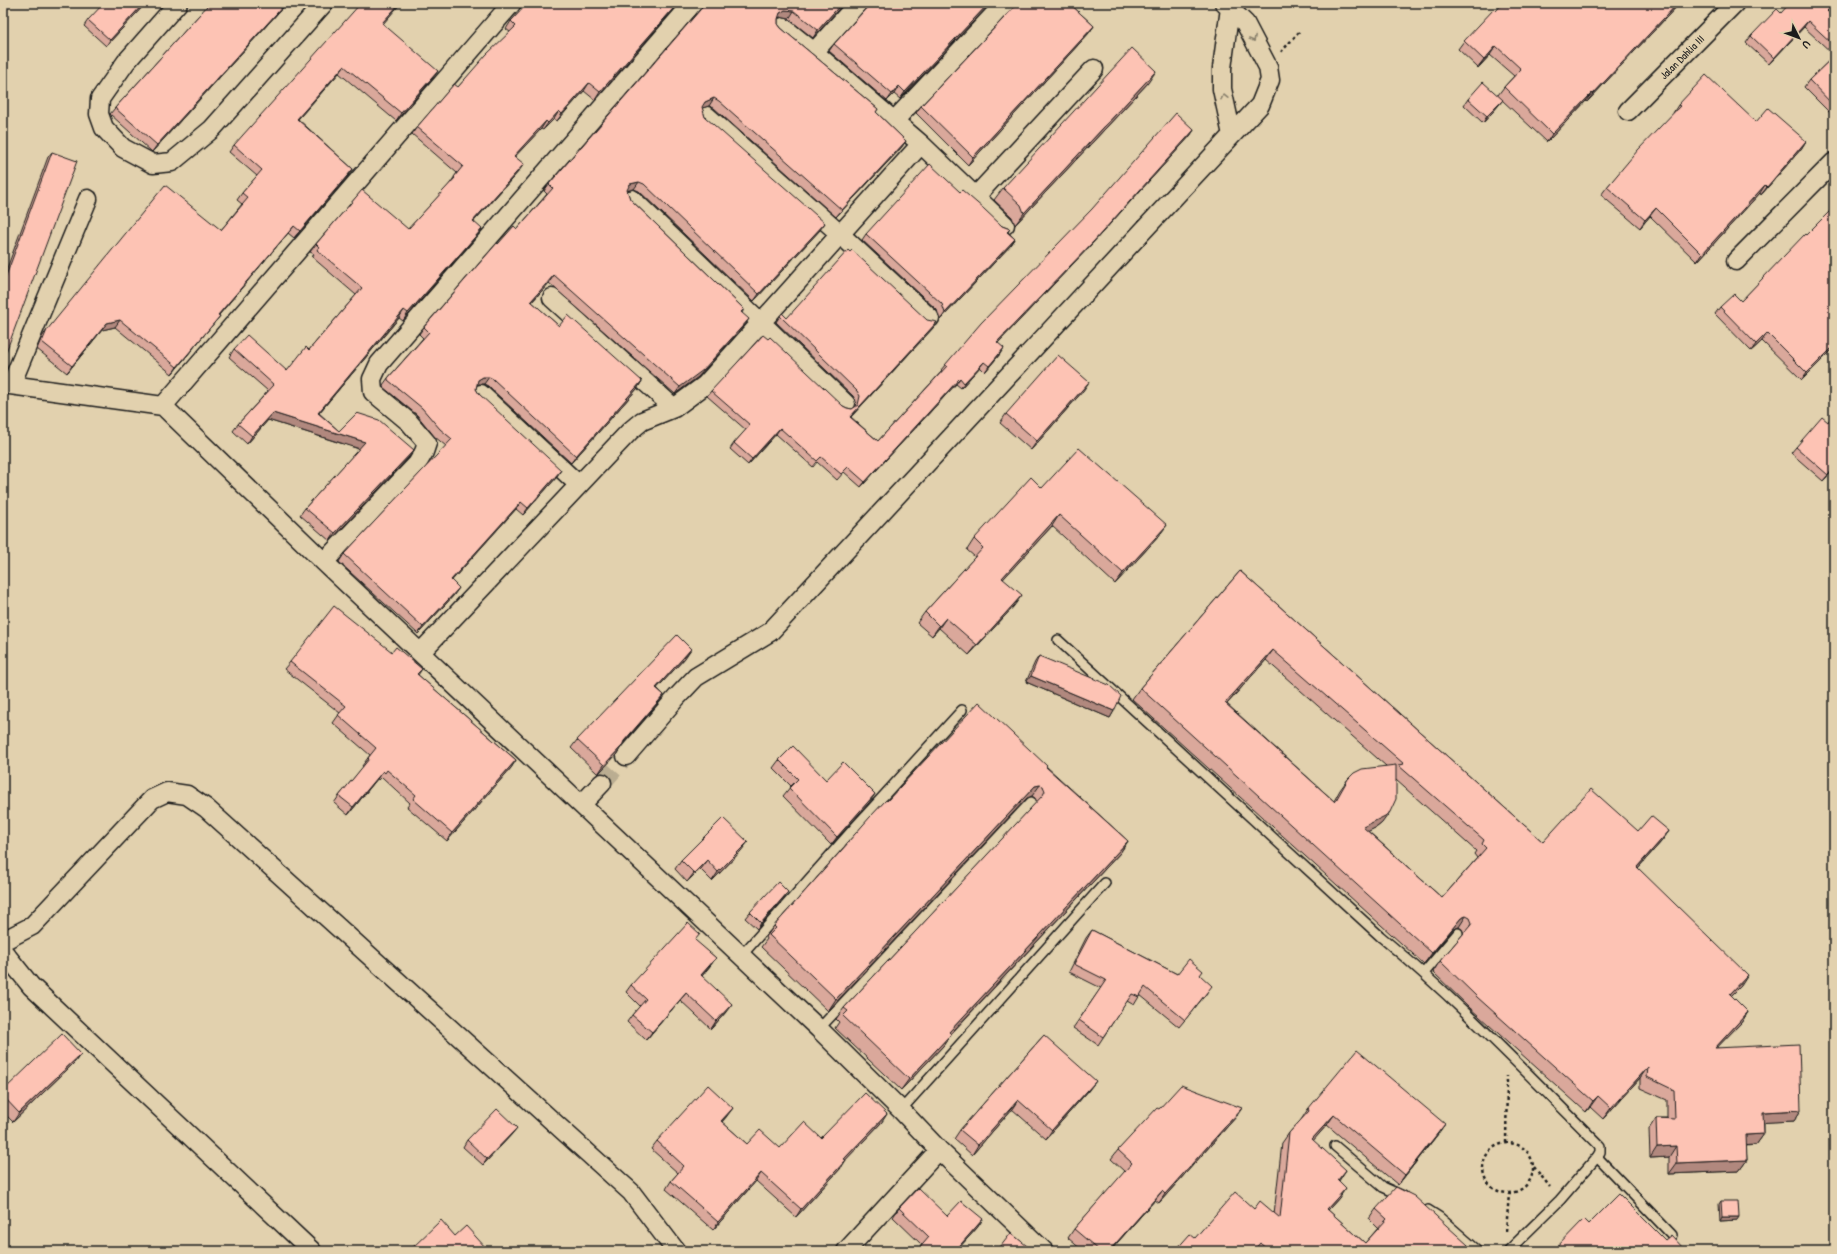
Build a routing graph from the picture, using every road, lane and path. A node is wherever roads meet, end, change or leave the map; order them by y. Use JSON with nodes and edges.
{"nodes":[{"id":1,"x":178,"y":3,"type":"edge"},
{"id":2,"x":324,"y":3,"type":"edge"},
{"id":3,"x":512,"y":3,"type":"edge"},
{"id":4,"x":693,"y":3,"type":"edge"},
{"id":5,"x":858,"y":3,"type":"edge"},
{"id":6,"x":1005,"y":3,"type":"edge"},
{"id":7,"x":1735,"y":3,"type":"edge"},
{"id":8,"x":1227,"y":6,"type":"edge"},
{"id":9,"x":782,"y":27,"type":"edge"},
{"id":10,"x":1300,"y":31,"type":"dead end"},
{"id":11,"x":814,"y":52,"type":"junction"},
{"id":12,"x":1268,"y":67,"type":"junction"},
{"id":13,"x":1094,"y":69,"type":"dead end"},
{"id":14,"x":1628,"y":111,"type":"dead end"},
{"id":15,"x":707,"y":116,"type":"dead end"},
{"id":16,"x":893,"y":122,"type":"junction"},
{"id":17,"x":1232,"y":135,"type":"junction"},
{"id":18,"x":920,"y":144,"type":"junction"},
{"id":19,"x":1834,"y":162,"type":"edge"},
{"id":20,"x":975,"y":197,"type":"junction"},
{"id":21,"x":88,"y":199,"type":"dead end"},
{"id":22,"x":632,"y":199,"type":"edge"},
{"id":23,"x":1005,"y":224,"type":"dead end"},
{"id":24,"x":840,"y":234,"type":"junction"},
{"id":25,"x":1736,"y":261,"type":"dead end"},
{"id":26,"x":552,"y":298,"type":"dead end"},
{"id":27,"x":930,"y":318,"type":"dead end"},
{"id":28,"x":761,"y":323,"type":"junction"},
{"id":29,"x":7,"y":384,"type":"edge"},
{"id":30,"x":481,"y":394,"type":"edge"},
{"id":31,"x":846,"y":404,"type":"dead end"},
{"id":32,"x":163,"y":406,"type":"junction"},
{"id":33,"x":674,"y":408,"type":"junction"},
{"id":34,"x":579,"y":485,"type":"junction"},
{"id":35,"x":324,"y":562,"type":"junction"},
{"id":36,"x":1058,"y":640,"type":"dead end"},
{"id":37,"x":421,"y":652,"type":"junction"},
{"id":38,"x":962,"y":710,"type":"dead end"},
{"id":39,"x":626,"y":756,"type":"tunnel mouth"},
{"id":40,"x":602,"y":783,"type":"tunnel mouth"},
{"id":41,"x":1031,"y":802,"type":"edge"},
{"id":42,"x":582,"y":804,"type":"junction"},
{"id":43,"x":1105,"y":883,"type":"edge"},
{"id":44,"x":1458,"y":933,"type":"edge"},
{"id":45,"x":3,"y":941,"type":"edge"},
{"id":46,"x":3,"y":951,"type":"edge"},
{"id":47,"x":742,"y":955,"type":"junction"},
{"id":48,"x":1424,"y":973,"type":"junction"},
{"id":49,"x":820,"y":1029,"type":"junction"},
{"id":50,"x":1508,"y":1054,"type":"junction"},
{"id":51,"x":901,"y":1110,"type":"junction"},
{"id":52,"x":1506,"y":1143,"type":"junction"},
{"id":53,"x":1335,"y":1146,"type":"dead end"},
{"id":54,"x":939,"y":1150,"type":"junction"},
{"id":55,"x":1597,"y":1157,"type":"junction"},
{"id":56,"x":1534,"y":1167,"type":"junction"},
{"id":57,"x":1509,"y":1194,"type":"junction"},
{"id":58,"x":1560,"y":1200,"type":"junction"},
{"id":59,"x":1672,"y":1235,"type":"edge"},
{"id":60,"x":1506,"y":1237,"type":"dead end"},
{"id":61,"x":312,"y":1251,"type":"edge"},
{"id":62,"x":676,"y":1251,"type":"edge"},
{"id":63,"x":846,"y":1251,"type":"edge"},
{"id":64,"x":1044,"y":1251,"type":"edge"},
{"id":65,"x":1478,"y":1251,"type":"edge"},
{"id":66,"x":1508,"y":1251,"type":"edge"}],
"edges":[{"from":1,"to":2,"type":"street"},
{"from":3,"to":32,"type":"street"},
{"from":4,"to":35,"type":"street"},
{"from":5,"to":11,"type":"street"},
{"from":6,"to":16,"type":"street"},
{"from":7,"to":14,"type":"street","name":"Jalan Dahlia III"},
{"from":8,"to":12,"type":"street","one_way":true},
{"from":17,"to":8,"type":"street","one_way":true},
{"from":9,"to":11,"type":"street"},
{"from":10,"to":12,"type":"path"},
{"from":11,"to":16,"type":"street"},
{"from":12,"to":17,"type":"street"},
{"from":13,"to":20,"type":"street"},
{"from":15,"to":24,"type":"street"},
{"from":16,"to":18,"type":"street"},
{"from":17,"to":39,"type":"street"},
{"from":18,"to":20,"type":"street"},
{"from":18,"to":24,"type":"street"},
{"from":19,"to":25,"type":"street"},
{"from":20,"to":23,"type":"street"},
{"from":21,"to":29,"type":"street"},
{"from":22,"to":28,"type":"street"},
{"from":24,"to":27,"type":"street"},
{"from":24,"to":28,"type":"street"},
{"from":26,"to":33,"type":"street"},
{"from":28,"to":31,"type":"street"},
{"from":28,"to":33,"type":"street"},
{"from":29,"to":32,"type":"street"},
{"from":30,"to":34,"type":"street"},
{"from":32,"to":35,"type":"street"},
{"from":33,"to":34,"type":"street"},
{"from":34,"to":37,"type":"street"},
{"from":35,"to":37,"type":"street"},
{"from":36,"to":48,"type":"lane"},
{"from":37,"to":42,"type":"street"},
{"from":38,"to":47,"type":"lane"},
{"from":40,"to":42,"type":"street"},
{"from":41,"to":49,"type":"lane"},
{"from":42,"to":47,"type":"street"},
{"from":43,"to":51,"type":"lane"},
{"from":44,"to":48,"type":"lane"},
{"from":45,"to":62,"type":"street"},
{"from":46,"to":61,"type":"street"},
{"from":47,"to":49,"type":"street"},
{"from":48,"to":50,"type":"lane"},
{"from":49,"to":51,"type":"street"},
{"from":50,"to":52,"type":"path"},
{"from":50,"to":55,"type":"lane"},
{"from":51,"to":54,"type":"street"},
{"from":52,"to":56,"type":"path"},
{"from":52,"to":57,"type":"path"},
{"from":53,"to":65,"type":"lane"},
{"from":54,"to":63,"type":"street"},
{"from":54,"to":64,"type":"street"},
{"from":55,"to":58,"type":"lane"},
{"from":55,"to":59,"type":"lane"},
{"from":56,"to":57,"type":"path"},
{"from":56,"to":58,"type":"path"},
{"from":57,"to":60,"type":"path"},
{"from":58,"to":66,"type":"lane"}]}
